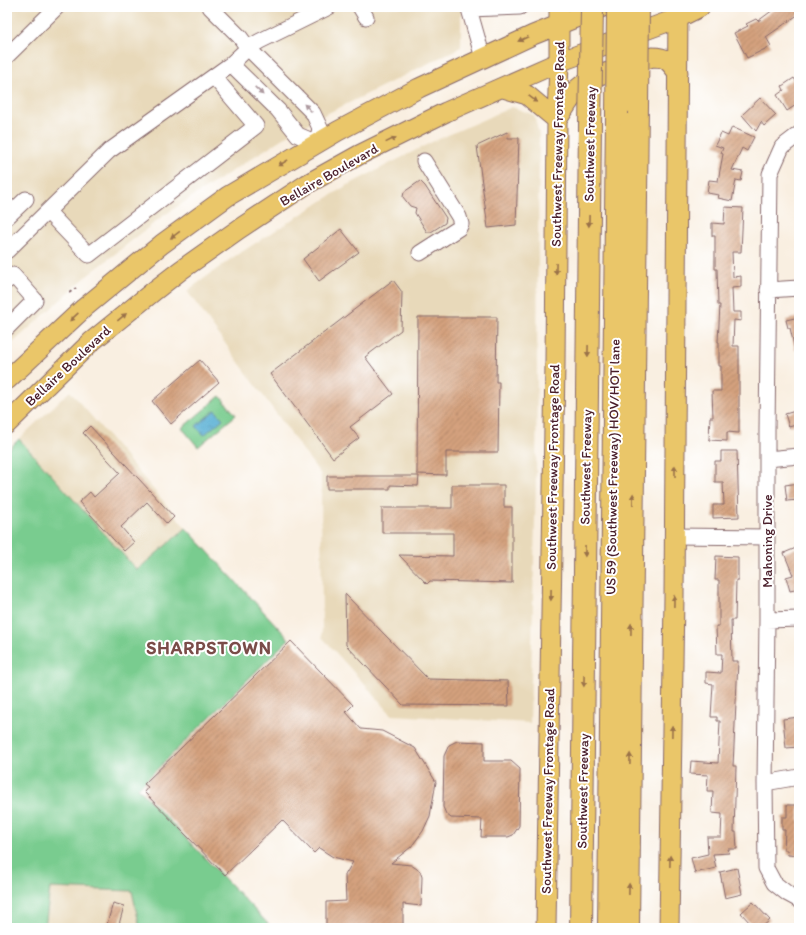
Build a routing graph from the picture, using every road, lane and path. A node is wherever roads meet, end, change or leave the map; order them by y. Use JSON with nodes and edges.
{"nodes":[{"id":1,"x":57,"y":7,"type":"edge"},
{"id":2,"x":210,"y":7,"type":"edge"},
{"id":3,"x":329,"y":7,"type":"edge"},
{"id":4,"x":520,"y":7,"type":"edge"},
{"id":5,"x":592,"y":7,"type":"edge"},
{"id":6,"x":603,"y":7,"type":"edge"},
{"id":7,"x":618,"y":7,"type":"edge"},
{"id":8,"x":638,"y":7,"type":"edge"},
{"id":9,"x":700,"y":7,"type":"edge"},
{"id":10,"x":469,"y":8,"type":"edge"},
{"id":11,"x":678,"y":13,"type":"edge"},
{"id":12,"x":559,"y":16,"type":"edge"},
{"id":13,"x":248,"y":48,"type":"junction"},
{"id":14,"x":7,"y":56,"type":"edge"},
{"id":15,"x":484,"y":58,"type":"junction"},
{"id":16,"x":559,"y":62,"type":"junction"},
{"id":17,"x":231,"y":64,"type":"junction"},
{"id":18,"x":678,"y":73,"type":"junction"},
{"id":19,"x":214,"y":77,"type":"junction"},
{"id":20,"x":503,"y":88,"type":"junction"},
{"id":21,"x":557,"y":120,"type":"junction"},
{"id":22,"x":799,"y":134,"type":"edge"},
{"id":23,"x":317,"y":143,"type":"junction"},
{"id":24,"x":420,"y":164,"type":"dead end"},
{"id":25,"x":26,"y":199,"type":"dead end"},
{"id":26,"x":48,"y":212,"type":"junction"},
{"id":27,"x":7,"y":217,"type":"edge"},
{"id":28,"x":7,"y":251,"type":"edge"},
{"id":29,"x":419,"y":251,"type":"dead end"},
{"id":30,"x":7,"y":281,"type":"edge"},
{"id":31,"x":76,"y":288,"type":"dead end"},
{"id":32,"x":799,"y":288,"type":"edge"},
{"id":33,"x":768,"y":290,"type":"junction"},
{"id":34,"x":70,"y":293,"type":"dead end"},
{"id":35,"x":7,"y":328,"type":"edge"},
{"id":36,"x":7,"y":380,"type":"edge"},
{"id":37,"x":7,"y":424,"type":"edge"},
{"id":38,"x":799,"y":456,"type":"edge"},
{"id":39,"x":767,"y":459,"type":"junction"},
{"id":40,"x":674,"y":536,"type":"junction"},
{"id":41,"x":767,"y":537,"type":"junction"},
{"id":42,"x":799,"y":619,"type":"edge"},
{"id":43,"x":767,"y":620,"type":"junction"},
{"id":44,"x":799,"y":777,"type":"edge"},
{"id":45,"x":765,"y":783,"type":"junction"},
{"id":46,"x":794,"y":897,"type":"edge"},
{"id":47,"x":546,"y":928,"type":"edge"},
{"id":48,"x":581,"y":928,"type":"edge"},
{"id":49,"x":609,"y":928,"type":"edge"},
{"id":50,"x":628,"y":928,"type":"edge"},
{"id":51,"x":669,"y":928,"type":"edge"}],
"edges":[{"from":1,"to":14,"type":"street"},
{"from":2,"to":13,"type":"street"},
{"from":3,"to":13,"type":"street"},
{"from":4,"to":10,"type":"street"},
{"from":5,"to":48,"type":"highway","name":"Southwest Freeway","one_way":true,"bridge":true},
{"from":6,"to":12,"type":"main road"},
{"from":7,"to":49,"type":"highway","name":"US 59 (Southwest Freeway) HOV/HOT lane","bridge":true},
{"from":50,"to":8,"type":"highway","one_way":true,"bridge":true},
{"from":9,"to":11,"type":"main road","name":"Bellaire Boulevard"},
{"from":10,"to":15,"type":"street"},
{"from":11,"to":16,"type":"main road","name":"Bellaire Boulevard"},
{"from":11,"to":18,"type":"main road"},
{"from":12,"to":15,"type":"main road","one_way":true},
{"from":12,"to":16,"type":"main road","name":"Southwest Freeway Frontage Road"},
{"from":13,"to":17,"type":"street"},
{"from":23,"to":13,"type":"street","one_way":true},
{"from":15,"to":23,"type":"main road"},
{"from":16,"to":20,"type":"main road","name":"Bellaire Boulevard"},
{"from":16,"to":21,"type":"main road","name":"Southwest Freeway Frontage Road"},
{"from":17,"to":19,"type":"street"},
{"from":17,"to":23,"type":"street","one_way":true},
{"from":18,"to":21,"type":"main road"},
{"from":40,"to":18,"type":"main road","one_way":true},
{"from":19,"to":26,"type":"street"},
{"from":19,"to":26,"type":"street"},
{"from":20,"to":21,"type":"main road","one_way":true},
{"from":37,"to":20,"type":"main road","name":"Bellaire Boulevard","one_way":true},
{"from":21,"to":47,"type":"main road","name":"Southwest Freeway Frontage Road","one_way":true},
{"from":22,"to":33,"type":"street","name":"Mahoning Drive"},
{"from":23,"to":36,"type":"main road","one_way":true},
{"from":24,"to":29,"type":"street"},
{"from":25,"to":27,"type":"street"},
{"from":26,"to":28,"type":"street"},
{"from":30,"to":35,"type":"street"},
{"from":31,"to":34,"type":"path"},
{"from":32,"to":33,"type":"street"},
{"from":33,"to":39,"type":"street","name":"Mahoning Drive"},
{"from":38,"to":39,"type":"street"},
{"from":39,"to":41,"type":"street","name":"Mahoning Drive"},
{"from":40,"to":41,"type":"street"},
{"from":51,"to":40,"type":"main road","one_way":true},
{"from":41,"to":43,"type":"street","name":"Mahoning Drive"},
{"from":42,"to":43,"type":"street"},
{"from":43,"to":45,"type":"street","name":"Mahoning Drive"},
{"from":44,"to":45,"type":"street"},
{"from":45,"to":46,"type":"street","name":"Mahoning Drive"}]}
